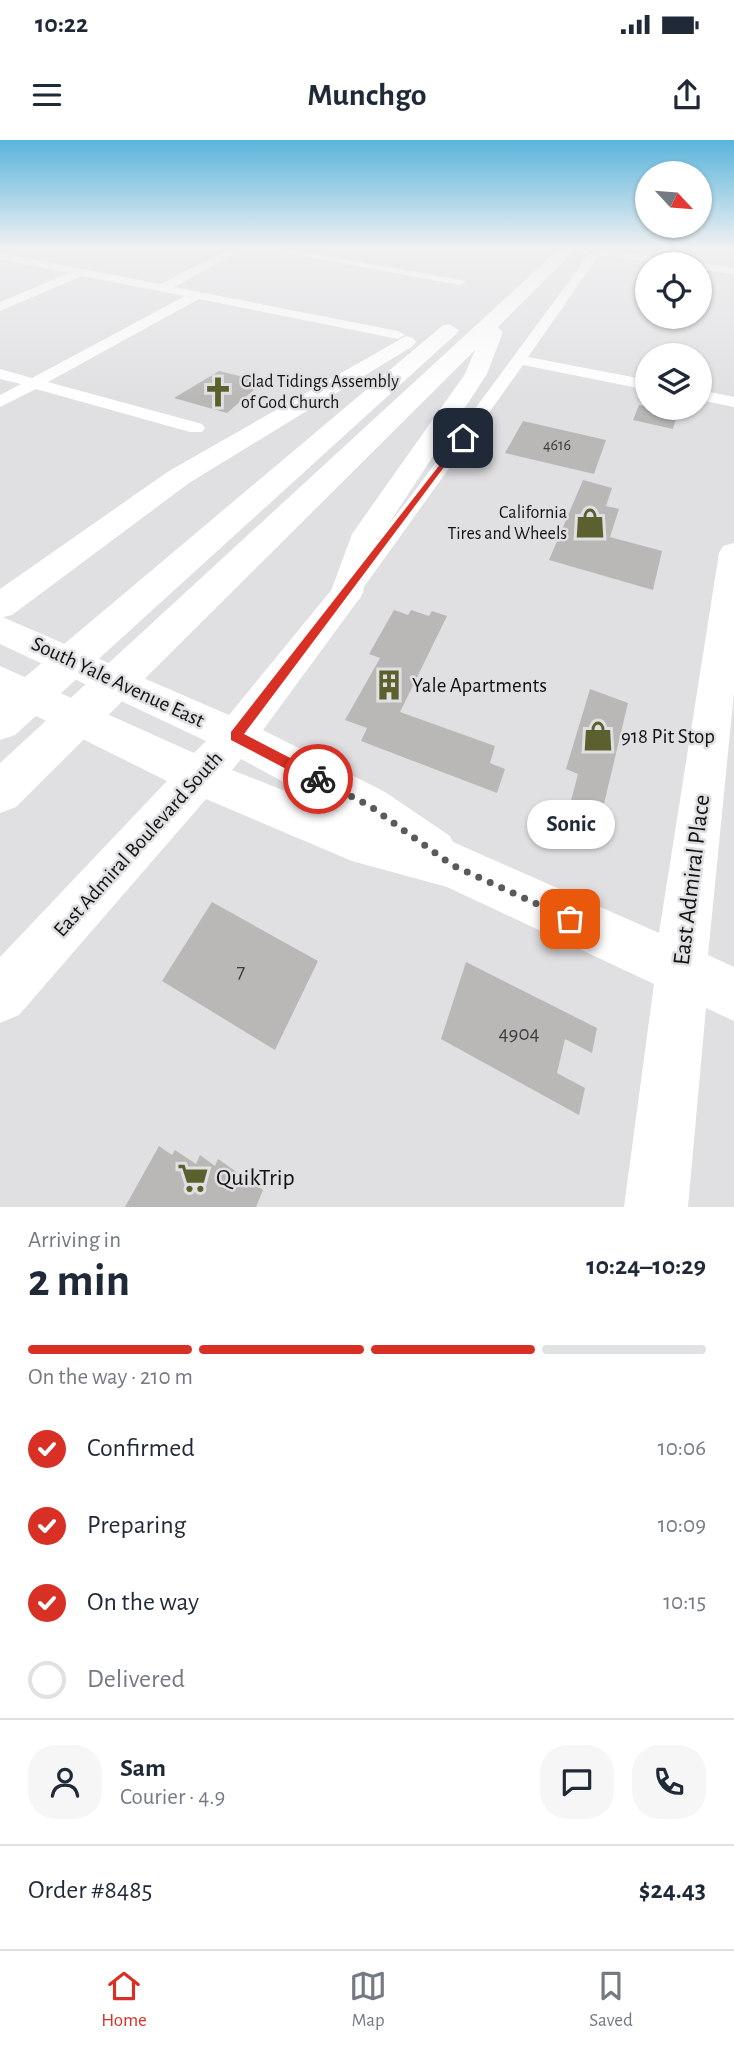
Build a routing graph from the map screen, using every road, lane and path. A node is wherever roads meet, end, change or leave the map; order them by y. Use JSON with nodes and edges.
{"nodes":[{"id":1,"x":21,"y":298,"type":"edge"},
{"id":2,"x":192,"y":298,"type":"edge"},
{"id":3,"x":211,"y":298,"type":"edge"},
{"id":4,"x":451,"y":298,"type":"edge"},
{"id":5,"x":485,"y":298,"type":"edge"},
{"id":6,"x":560,"y":298,"type":"edge"},
{"id":7,"x":474,"y":304,"type":"junction"},
{"id":8,"x":0,"y":307,"type":"edge"},
{"id":9,"x":398,"y":335,"type":"dead end"},
{"id":10,"x":517,"y":359,"type":"junction"},
{"id":11,"x":0,"y":374,"type":"edge"},
{"id":12,"x":635,"y":382,"type":"edge"},
{"id":13,"x":33,"y":384,"type":"junction"},
{"id":14,"x":712,"y":397,"type":"edge"},
{"id":15,"x":0,"y":402,"type":"edge"},
{"id":16,"x":734,"y":402,"type":"edge"},
{"id":17,"x":196,"y":428,"type":"dead end"},
{"id":18,"x":734,"y":553,"type":"edge"},
{"id":19,"x":348,"y":591,"type":"junction"},
{"id":20,"x":6,"y":624,"type":"edge"},
{"id":21,"x":0,"y":681,"type":"edge"},
{"id":22,"x":0,"y":723,"type":"edge"},
{"id":23,"x":236,"y":736,"type":"junction"},
{"id":24,"x":200,"y":776,"type":"junction"},
{"id":25,"x":0,"y":792,"type":"edge"},
{"id":26,"x":452,"y":865,"type":"junction"},
{"id":27,"x":681,"y":969,"type":"junction"},
{"id":28,"x":734,"y":994,"type":"edge"},
{"id":29,"x":0,"y":996,"type":"edge"},
{"id":30,"x":656,"y":1207,"type":"edge"}],
"edges":[{"from":1,"to":8,"type":"street"},
{"from":2,"to":13,"type":"street"},
{"from":3,"to":9,"type":"street"},
{"from":4,"to":7,"type":"street"},
{"from":5,"to":7,"type":"highway"},
{"from":6,"to":10,"type":"street","name":"East Admiral Boulevard South"},
{"from":7,"to":19,"type":"highway"},
{"from":7,"to":20,"type":"highway"},
{"from":7,"to":22,"type":"highway"},
{"from":7,"to":25,"type":"highway"},
{"from":10,"to":12,"type":"street"},
{"from":10,"to":19,"type":"street","name":"East Admiral Boulevard South"},
{"from":11,"to":13,"type":"street"},
{"from":13,"to":15,"type":"street"},
{"from":13,"to":17,"type":"street"},
{"from":14,"to":16,"type":"street"},
{"from":18,"to":27,"type":"main road","name":"East Admiral Place"},
{"from":19,"to":23,"type":"main road","name":"East Admiral Boulevard South"},
{"from":20,"to":23,"type":"main road","name":"South Yale Avenue East"},
{"from":21,"to":24,"type":"main road","name":"South Yale Avenue East"},
{"from":23,"to":24,"type":"main road","name":"East Admiral Boulevard South"},
{"from":23,"to":26,"type":"main road","name":"South Yale Avenue East"},
{"from":24,"to":26,"type":"main road","name":"South Yale Avenue East"},
{"from":24,"to":29,"type":"main road","name":"East Admiral Boulevard South"},
{"from":26,"to":27,"type":"main road","name":"South Yale Avenue East"},
{"from":27,"to":28,"type":"main road","name":"South Yale Avenue East"},
{"from":27,"to":30,"type":"main road","name":"East Admiral Place"}]}
